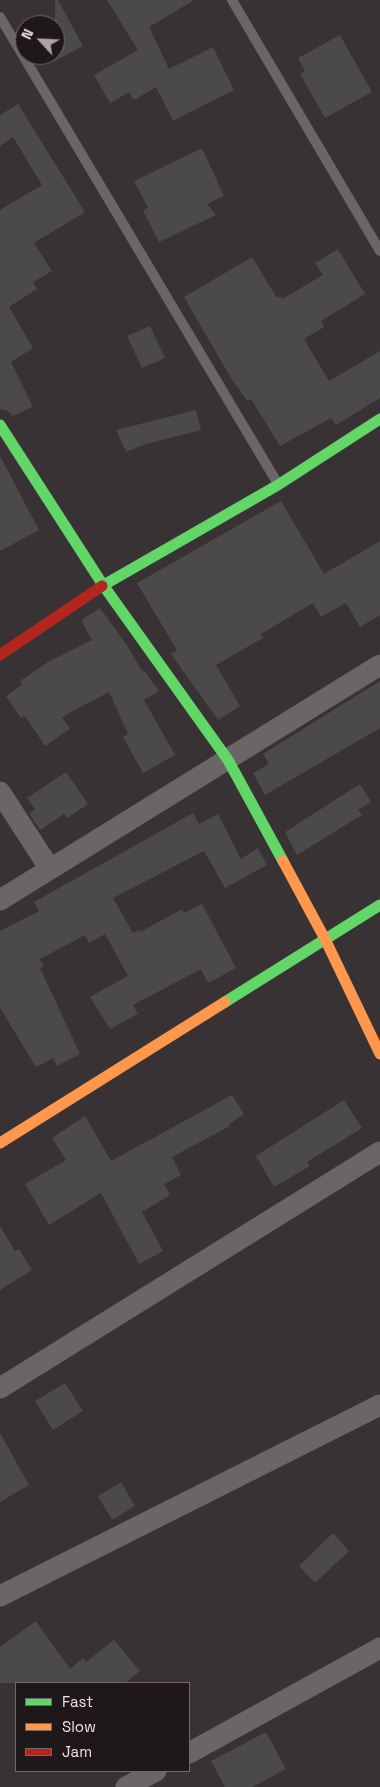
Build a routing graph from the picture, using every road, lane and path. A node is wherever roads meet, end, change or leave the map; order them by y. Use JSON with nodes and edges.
{"nodes":[{"id":1,"x":232,"y":0,"type":"edge"},
{"id":2,"x":0,"y":17,"type":"edge"},
{"id":3,"x":380,"y":251,"type":"edge"},
{"id":4,"x":380,"y":419,"type":"edge"},
{"id":5,"x":0,"y":425,"type":"edge"},
{"id":6,"x":278,"y":485,"type":"junction"},
{"id":7,"x":103,"y":585,"type":"junction"},
{"id":8,"x":0,"y":655,"type":"edge"},
{"id":9,"x":380,"y":665,"type":"edge"},
{"id":10,"x":228,"y":760,"type":"junction"},
{"id":11,"x":0,"y":792,"type":"edge"},
{"id":12,"x":50,"y":869,"type":"junction"},
{"id":13,"x":0,"y":900,"type":"edge"},
{"id":14,"x":380,"y":905,"type":"edge"},
{"id":15,"x":325,"y":939,"type":"junction"},
{"id":16,"x":380,"y":1054,"type":"edge"},
{"id":17,"x":0,"y":1143,"type":"edge"},
{"id":18,"x":380,"y":1152,"type":"edge"},
{"id":19,"x":0,"y":1388,"type":"edge"},
{"id":20,"x":380,"y":1404,"type":"edge"},
{"id":21,"x":0,"y":1596,"type":"edge"},
{"id":22,"x":380,"y":1648,"type":"edge"},
{"id":23,"x":190,"y":1752,"type":"edge"},
{"id":24,"x":154,"y":1772,"type":"edge"},
{"id":25,"x":126,"y":1787,"type":"edge"}],
"edges":[{"from":1,"to":3,"type":"lane"},
{"from":2,"to":6,"type":"lane"},
{"from":4,"to":6,"type":"street"},
{"from":5,"to":7,"type":"street"},
{"from":6,"to":7,"type":"street"},
{"from":7,"to":8,"type":"street"},
{"from":7,"to":10,"type":"street"},
{"from":9,"to":10,"type":"street"},
{"from":10,"to":12,"type":"street"},
{"from":10,"to":15,"type":"street"},
{"from":11,"to":12,"type":"street"},
{"from":12,"to":13,"type":"street"},
{"from":14,"to":15,"type":"street"},
{"from":15,"to":16,"type":"street"},
{"from":15,"to":17,"type":"street"},
{"from":18,"to":19,"type":"street"},
{"from":20,"to":21,"type":"street"},
{"from":22,"to":23,"type":"street"},
{"from":24,"to":25,"type":"street"}]}
